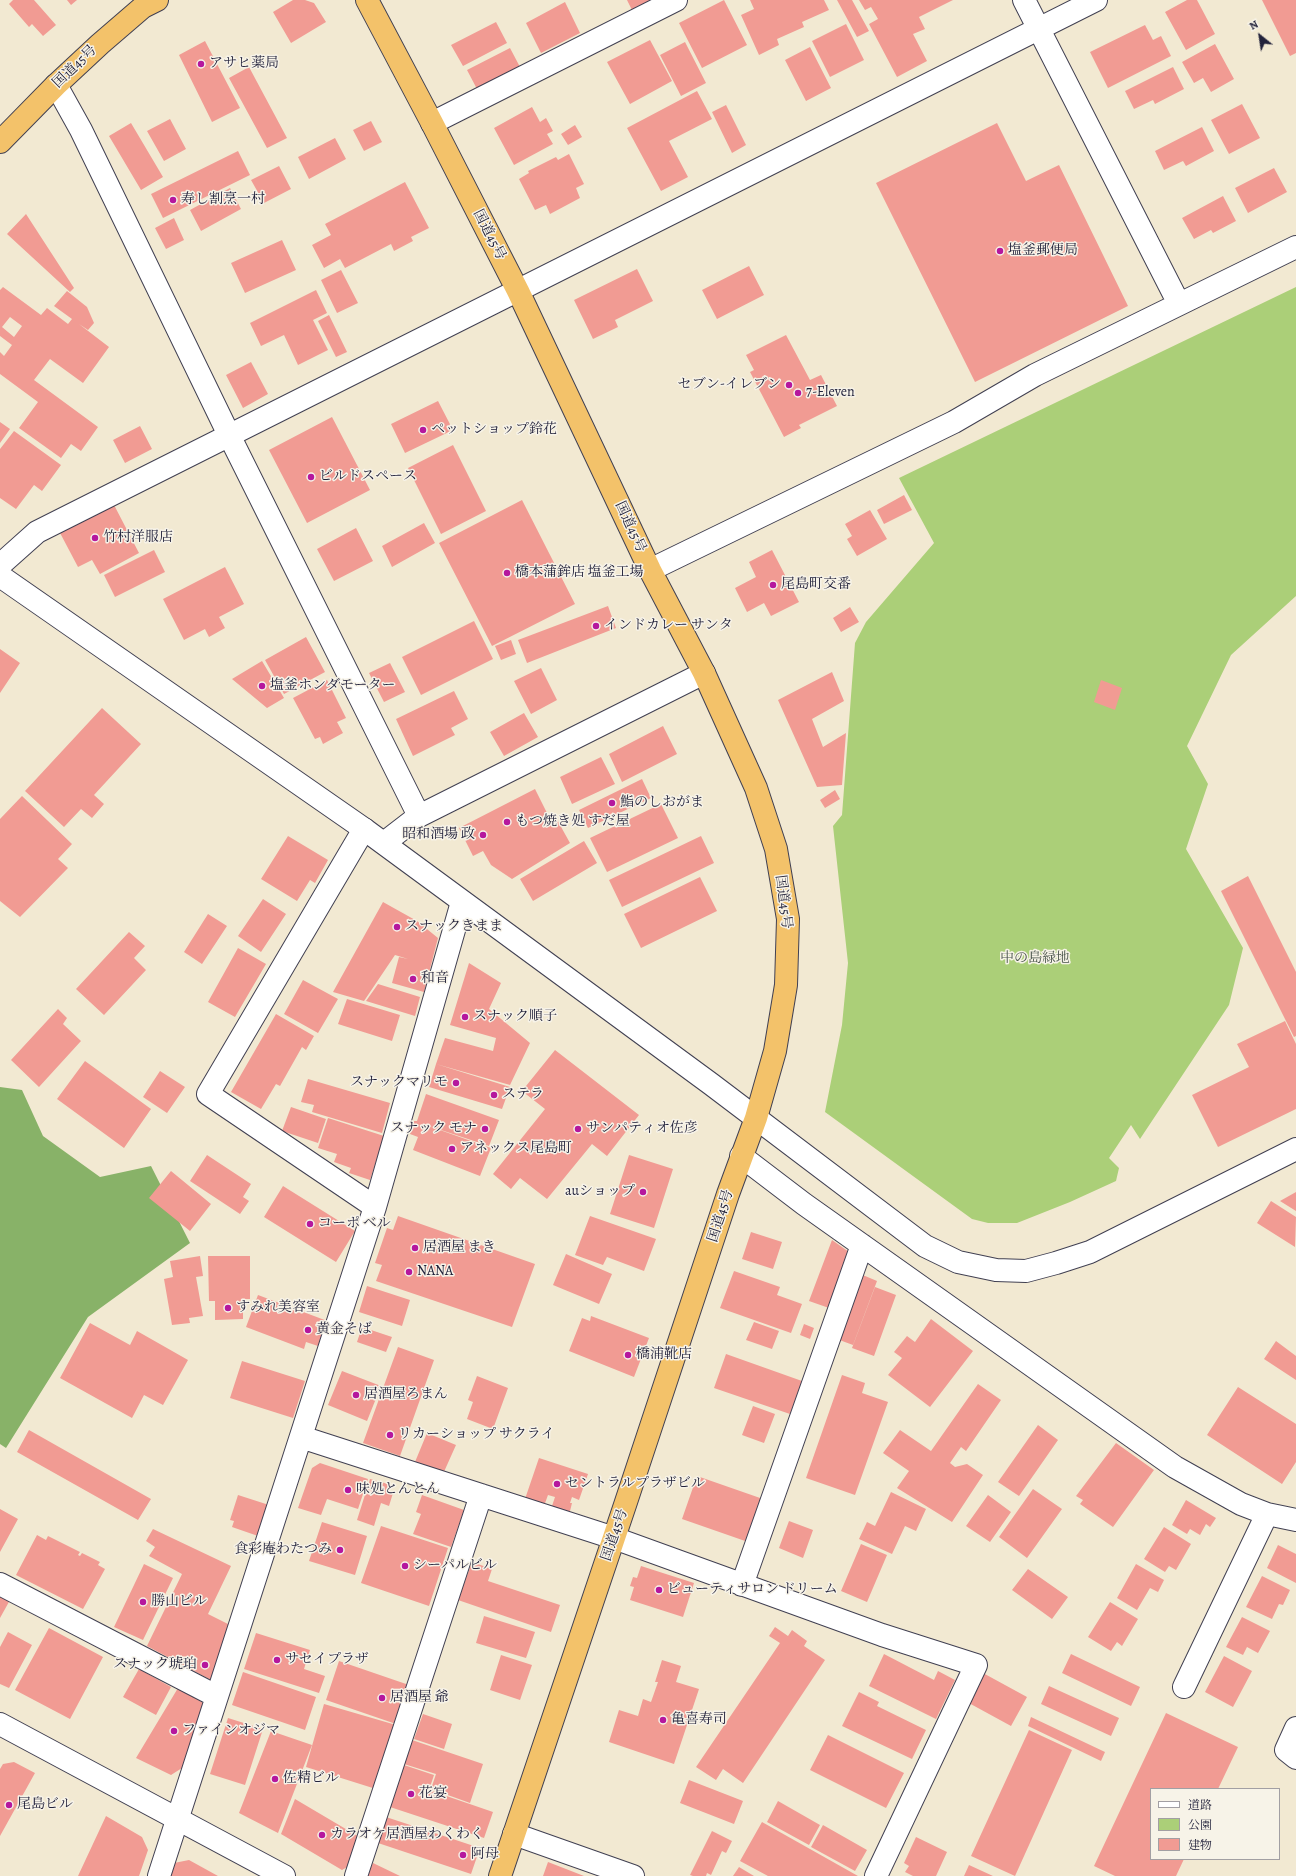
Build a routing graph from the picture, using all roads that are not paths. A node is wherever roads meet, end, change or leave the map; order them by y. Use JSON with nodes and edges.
{"nodes":[{"id":1,"x":157,"y":0,"type":"edge"},
{"id":2,"x":367,"y":0,"type":"edge"},
{"id":3,"x":676,"y":0,"type":"edge"},
{"id":4,"x":1024,"y":0,"type":"edge"},
{"id":5,"x":1096,"y":0,"type":"edge"},
{"id":6,"x":1039,"y":29,"type":"junction"},
{"id":7,"x":56,"y":85,"type":"junction"},
{"id":8,"x":432,"y":123,"type":"junction"},
{"id":9,"x":0,"y":142,"type":"edge"},
{"id":10,"x":1296,"y":247,"type":"edge"},
{"id":11,"x":518,"y":291,"type":"junction"},
{"id":12,"x":1179,"y":304,"type":"junction"},
{"id":13,"x":230,"y":435,"type":"junction"},
{"id":14,"x":0,"y":564,"type":"edge"},
{"id":15,"x":650,"y":570,"type":"junction"},
{"id":16,"x":0,"y":576,"type":"edge"},
{"id":17,"x":704,"y":673,"type":"junction"},
{"id":18,"x":419,"y":816,"type":"junction"},
{"id":19,"x":364,"y":829,"type":"junction"},
{"id":20,"x":384,"y":843,"type":"junction"},
{"id":21,"x":462,"y":902,"type":"junction"},
{"id":22,"x":756,"y":1118,"type":"junction"},
{"id":23,"x":1296,"y":1149,"type":"edge"},
{"id":24,"x":741,"y":1156,"type":"junction"},
{"id":25,"x":374,"y":1207,"type":"junction"},
{"id":26,"x":862,"y":1245,"type":"junction"},
{"id":27,"x":301,"y":1437,"type":"junction"},
{"id":28,"x":481,"y":1495,"type":"junction"},
{"id":29,"x":1267,"y":1514,"type":"junction"},
{"id":30,"x":1296,"y":1520,"type":"edge"},
{"id":31,"x":614,"y":1538,"type":"junction"},
{"id":32,"x":0,"y":1584,"type":"edge"},
{"id":33,"x":742,"y":1585,"type":"junction"},
{"id":34,"x":1184,"y":1687,"type":"dead end"},
{"id":35,"x":216,"y":1696,"type":"junction"},
{"id":36,"x":0,"y":1724,"type":"edge"},
{"id":37,"x":1296,"y":1728,"type":"edge"},
{"id":38,"x":1296,"y":1758,"type":"edge"},
{"id":39,"x":178,"y":1820,"type":"junction"},
{"id":40,"x":514,"y":1834,"type":"junction"},
{"id":41,"x":159,"y":1876,"type":"edge"},
{"id":42,"x":284,"y":1876,"type":"edge"},
{"id":43,"x":356,"y":1876,"type":"edge"},
{"id":44,"x":500,"y":1876,"type":"edge"},
{"id":45,"x":633,"y":1876,"type":"edge"},
{"id":46,"x":876,"y":1876,"type":"edge"}],
"edges":[{"from":1,"to":7,"type":"highway","name":"国道45号"},
{"from":2,"to":8,"type":"highway","name":"国道45号"},
{"from":3,"to":8,"type":"street"},
{"from":4,"to":6,"type":"street"},
{"from":5,"to":6,"type":"street"},
{"from":6,"to":11,"type":"street"},
{"from":6,"to":12,"type":"street"},
{"from":7,"to":9,"type":"highway","name":"国道45号"},
{"from":7,"to":13,"type":"street"},
{"from":8,"to":11,"type":"highway","name":"国道45号"},
{"from":10,"to":12,"type":"street"},
{"from":11,"to":13,"type":"street"},
{"from":11,"to":15,"type":"highway","name":"国道45号"},
{"from":12,"to":15,"type":"street"},
{"from":13,"to":14,"type":"street"},
{"from":13,"to":18,"type":"street"},
{"from":15,"to":17,"type":"highway","name":"国道45号"},
{"from":16,"to":19,"type":"street"},
{"from":17,"to":18,"type":"street"},
{"from":17,"to":22,"type":"highway","name":"国道45号"},
{"from":18,"to":20,"type":"street"},
{"from":19,"to":20,"type":"street"},
{"from":19,"to":25,"type":"street"},
{"from":20,"to":21,"type":"street"},
{"from":21,"to":22,"type":"street"},
{"from":21,"to":25,"type":"street"},
{"from":22,"to":23,"type":"street"},
{"from":22,"to":24,"type":"highway","name":"国道45号"},
{"from":24,"to":26,"type":"street"},
{"from":24,"to":31,"type":"highway","name":"国道45号"},
{"from":25,"to":27,"type":"street"},
{"from":26,"to":29,"type":"street"},
{"from":26,"to":33,"type":"street"},
{"from":27,"to":28,"type":"street"},
{"from":27,"to":35,"type":"street"},
{"from":28,"to":31,"type":"street"},
{"from":28,"to":43,"type":"street"},
{"from":29,"to":30,"type":"street"},
{"from":29,"to":34,"type":"street"},
{"from":31,"to":33,"type":"street"},
{"from":31,"to":40,"type":"highway","name":"国道45号"},
{"from":32,"to":35,"type":"street"},
{"from":33,"to":46,"type":"street"},
{"from":35,"to":39,"type":"street"},
{"from":36,"to":39,"type":"street"},
{"from":37,"to":38,"type":"street"},
{"from":39,"to":41,"type":"street"},
{"from":39,"to":42,"type":"street"},
{"from":40,"to":44,"type":"highway","name":"国道45号"},
{"from":40,"to":45,"type":"street"}]}
